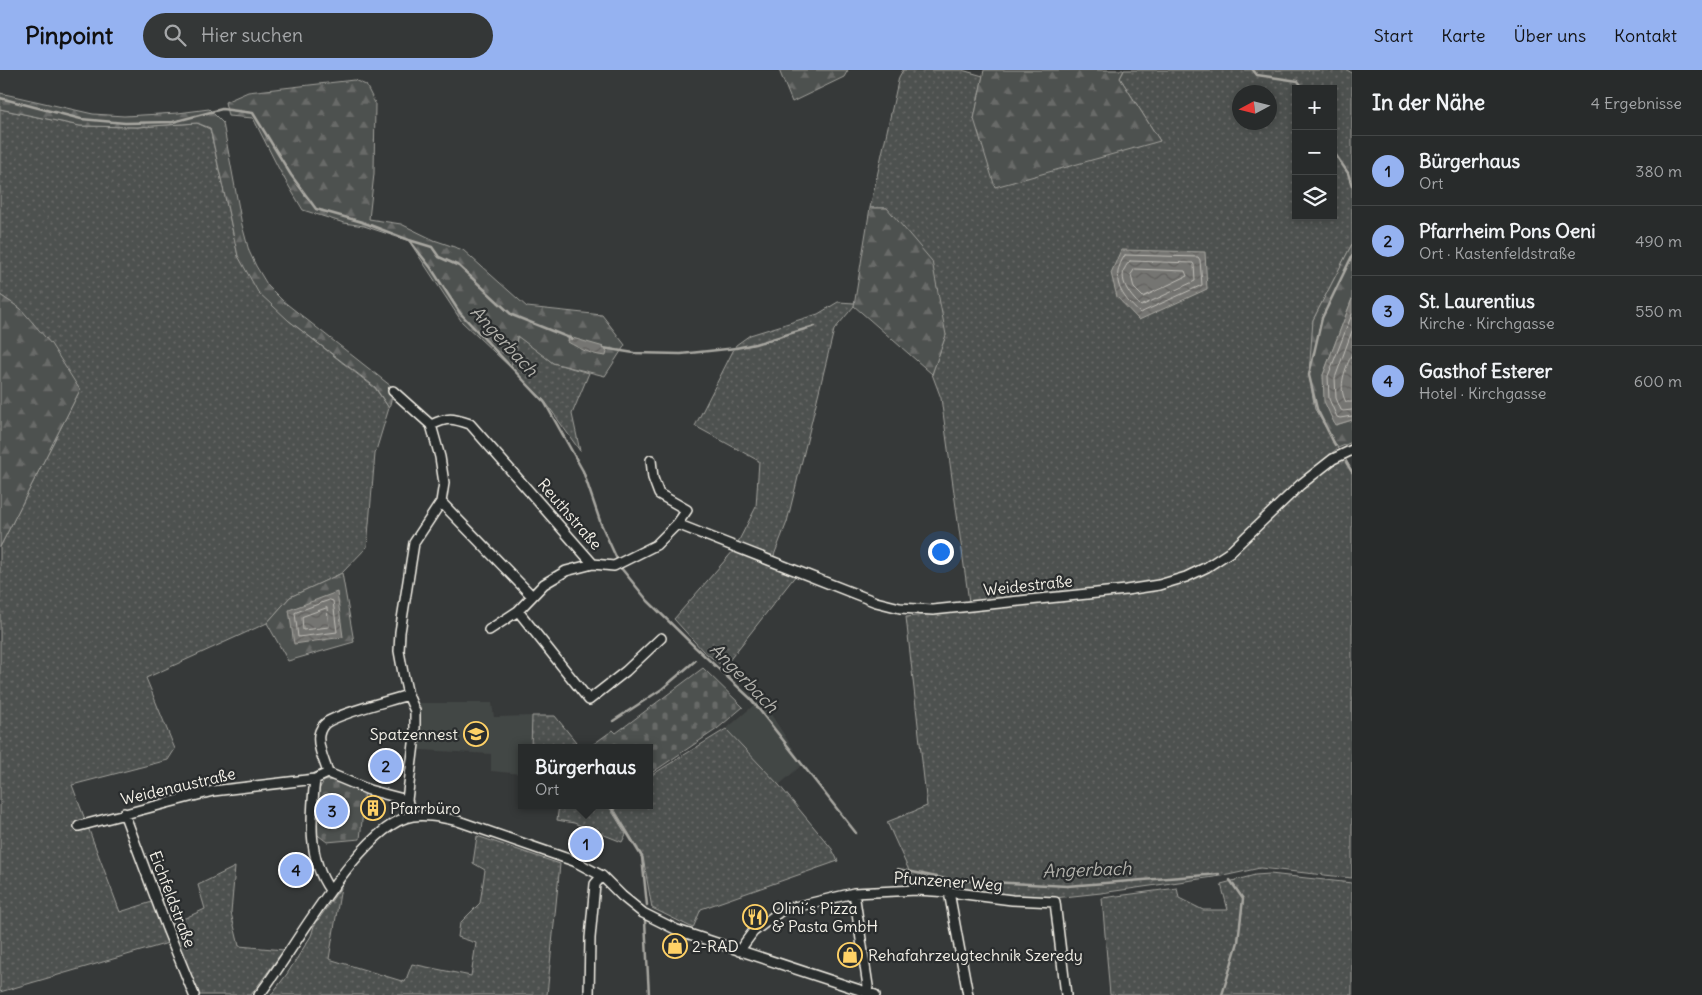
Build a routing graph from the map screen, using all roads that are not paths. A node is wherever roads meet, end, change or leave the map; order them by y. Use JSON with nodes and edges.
{"nodes":[{"id":1,"x":393,"y":391,"type":"dead end"},
{"id":2,"x":431,"y":425,"type":"junction"},
{"id":3,"x":1352,"y":450,"type":"edge"},
{"id":4,"x":651,"y":460,"type":"dead end"},
{"id":5,"x":441,"y":502,"type":"junction"},
{"id":6,"x":677,"y":524,"type":"junction"},
{"id":7,"x":593,"y":564,"type":"junction"},
{"id":8,"x":532,"y":596,"type":"junction"},
{"id":9,"x":518,"y":611,"type":"junction"},
{"id":10,"x":489,"y":630,"type":"dead end"},
{"id":11,"x":661,"y":638,"type":"dead end"},
{"id":12,"x":408,"y":695,"type":"junction"},
{"id":13,"x":328,"y":773,"type":"junction"},
{"id":14,"x":315,"y":779,"type":"junction"},
{"id":15,"x":407,"y":800,"type":"junction"},
{"id":16,"x":124,"y":813,"type":"junction"},
{"id":17,"x":412,"y":816,"type":"junction"},
{"id":18,"x":79,"y":826,"type":"dead end"},
{"id":19,"x":602,"y":876,"type":"junction"},
{"id":20,"x":330,"y":890,"type":"junction"},
{"id":21,"x":949,"y":892,"type":"junction"},
{"id":22,"x":854,"y":893,"type":"junction"},
{"id":23,"x":739,"y":951,"type":"junction"},
{"id":24,"x":871,"y":993,"type":"edge"},
{"id":25,"x":194,"y":995,"type":"edge"},
{"id":26,"x":259,"y":995,"type":"edge"},
{"id":27,"x":589,"y":995,"type":"edge"},
{"id":28,"x":968,"y":995,"type":"edge"},
{"id":29,"x":1066,"y":995,"type":"edge"}],
"edges":[{"from":1,"to":2,"type":"street"},
{"from":2,"to":5,"type":"street"},
{"from":2,"to":7,"type":"street","name":"Reuthstraße"},
{"from":3,"to":6,"type":"street","name":"Weidestraße"},
{"from":4,"to":6,"type":"street"},
{"from":5,"to":8,"type":"street"},
{"from":5,"to":12,"type":"street"},
{"from":6,"to":7,"type":"street","name":"Reuthstraße"},
{"from":7,"to":8,"type":"street"},
{"from":8,"to":9,"type":"street"},
{"from":9,"to":10,"type":"street"},
{"from":9,"to":11,"type":"street"},
{"from":12,"to":13,"type":"street"},
{"from":12,"to":15,"type":"street"},
{"from":13,"to":14,"type":"street","name":"Weidenaustraße"},
{"from":13,"to":15,"type":"street"},
{"from":14,"to":16,"type":"street","name":"Weidenaustraße"},
{"from":14,"to":20,"type":"street"},
{"from":15,"to":17,"type":"street"},
{"from":16,"to":18,"type":"street","name":"Weidenaustraße"},
{"from":16,"to":25,"type":"street","name":"Eichfeldstraße"},
{"from":17,"to":19,"type":"street"},
{"from":17,"to":20,"type":"street"},
{"from":19,"to":23,"type":"street"},
{"from":19,"to":27,"type":"street"},
{"from":20,"to":26,"type":"street"},
{"from":21,"to":22,"type":"street","name":"Pfunzener Weg"},
{"from":21,"to":28,"type":"street"},
{"from":21,"to":29,"type":"street","name":"Pfunzener Weg"},
{"from":22,"to":23,"type":"street","name":"Pfunzener Weg"},
{"from":22,"to":24,"type":"street"},
{"from":23,"to":24,"type":"street"}]}
